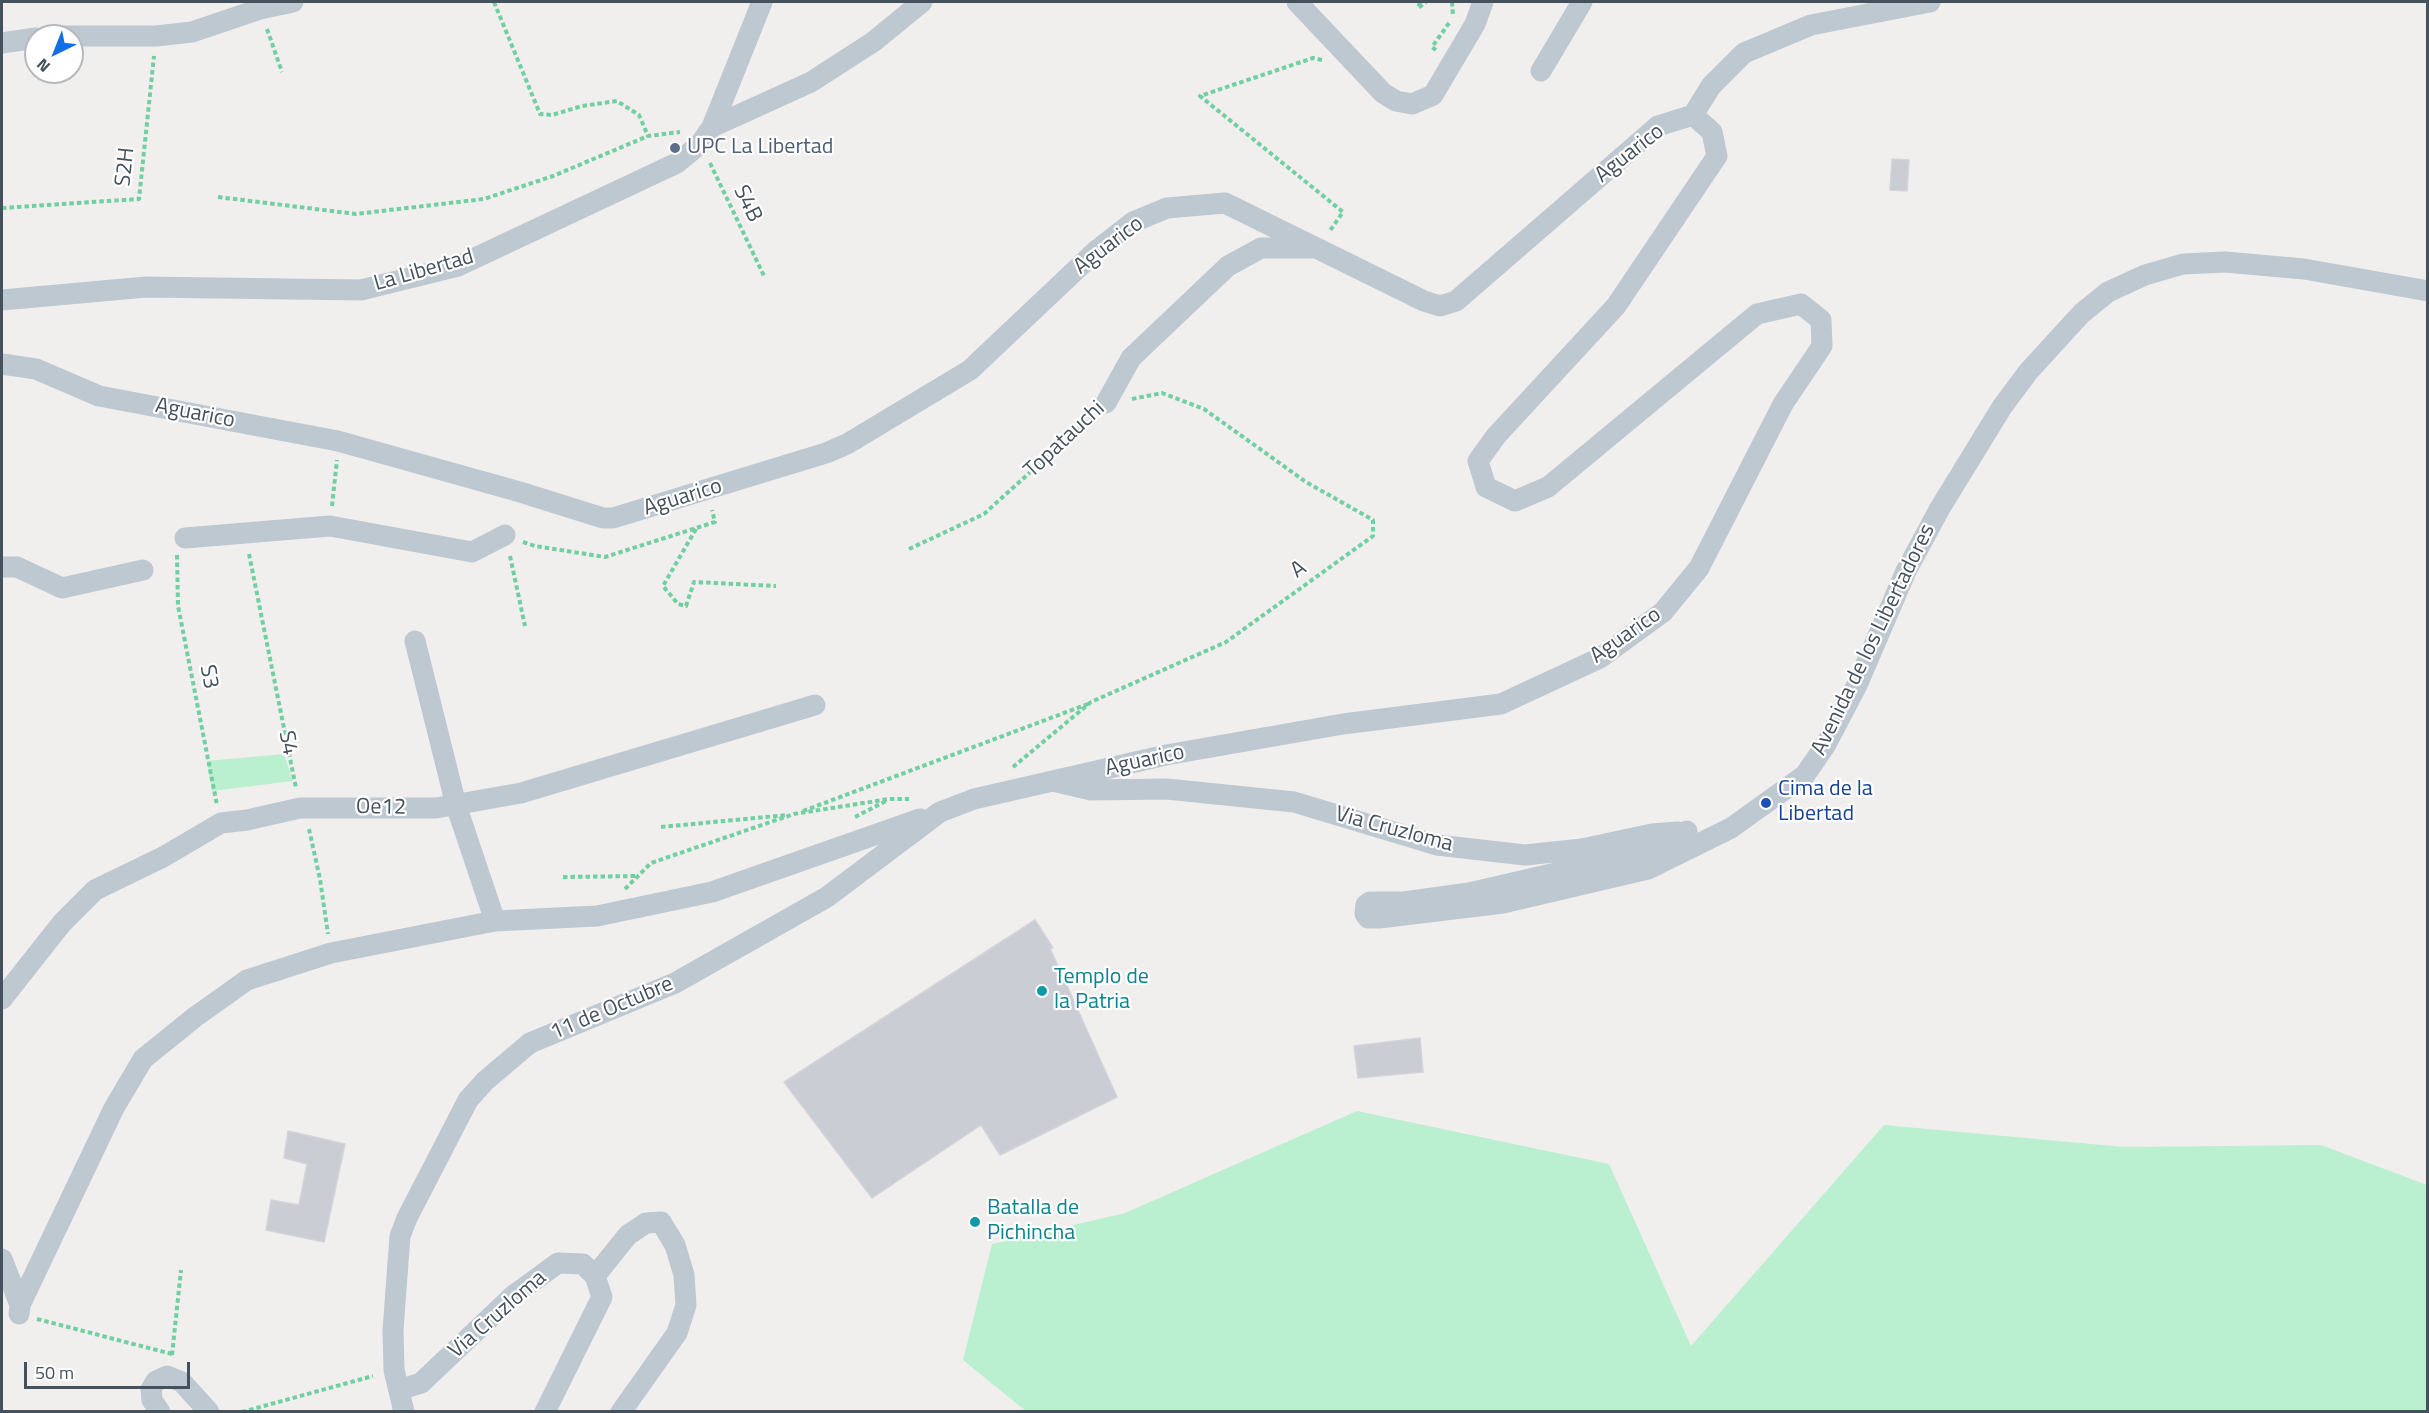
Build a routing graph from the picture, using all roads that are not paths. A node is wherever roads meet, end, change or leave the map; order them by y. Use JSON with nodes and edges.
{"nodes":[{"id":1,"x":293,"y":2,"type":"edge"},
{"id":2,"x":762,"y":2,"type":"edge"},
{"id":3,"x":922,"y":2,"type":"edge"},
{"id":4,"x":1297,"y":2,"type":"edge"},
{"id":5,"x":1484,"y":2,"type":"edge"},
{"id":6,"x":1582,"y":2,"type":"edge"},
{"id":7,"x":1929,"y":2,"type":"edge"},
{"id":8,"x":84,"y":36,"type":"edge"},
{"id":9,"x":24,"y":40,"type":"edge"},
{"id":10,"x":2,"y":43,"type":"edge"},
{"id":11,"x":1541,"y":71,"type":"dead end"},
{"id":12,"x":1693,"y":115,"type":"junction"},
{"id":13,"x":706,"y":135,"type":"junction"},
{"id":14,"x":1319,"y":248,"type":"junction"},
{"id":15,"x":2427,"y":291,"type":"edge"},
{"id":16,"x":2,"y":300,"type":"edge"},
{"id":17,"x":2,"y":364,"type":"edge"},
{"id":18,"x":1106,"y":403,"type":"road end"},
{"id":19,"x":505,"y":535,"type":"road end"},
{"id":20,"x":185,"y":538,"type":"road end"},
{"id":21,"x":2,"y":567,"type":"edge"},
{"id":22,"x":143,"y":570,"type":"dead end"},
{"id":23,"x":415,"y":641,"type":"dead end"},
{"id":24,"x":815,"y":705,"type":"dead end"},
{"id":25,"x":1054,"y":781,"type":"junction"},
{"id":26,"x":1766,"y":803,"type":"junction"},
{"id":27,"x":456,"y":805,"type":"junction"},
{"id":28,"x":940,"y":812,"type":"junction"},
{"id":29,"x":1687,"y":831,"type":"junction"},
{"id":30,"x":495,"y":921,"type":"junction"},
{"id":31,"x":2,"y":999,"type":"edge"},
{"id":32,"x":2,"y":1259,"type":"edge"},
{"id":33,"x":595,"y":1276,"type":"junction"},
{"id":34,"x":396,"y":1380,"type":"junction"},
{"id":35,"x":160,"y":1412,"type":"edge"},
{"id":36,"x":209,"y":1412,"type":"edge"},
{"id":37,"x":404,"y":1412,"type":"edge"},
{"id":38,"x":545,"y":1412,"type":"edge"},
{"id":39,"x":621,"y":1412,"type":"edge"}],
"edges":[{"from":1,"to":8,"type":"street"},
{"from":2,"to":13,"type":"street","name":"La Libertad"},
{"from":3,"to":13,"type":"street"},
{"from":4,"to":5,"type":"street"},
{"from":6,"to":11,"type":"street"},
{"from":7,"to":12,"type":"street"},
{"from":9,"to":10,"type":"street"},
{"from":12,"to":14,"type":"street","name":"Aguarico"},
{"from":12,"to":25,"type":"street","name":"Aguarico"},
{"from":13,"to":16,"type":"street","name":"La Libertad"},
{"from":14,"to":17,"type":"street","name":"Aguarico"},
{"from":14,"to":18,"type":"street","name":"Topatauchi"},
{"from":15,"to":26,"type":"street","name":"Avenida de los Libertadores"},
{"from":19,"to":20,"type":"street"},
{"from":21,"to":22,"type":"street"},
{"from":23,"to":27,"type":"street"},
{"from":24,"to":27,"type":"street","name":"Oe12"},
{"from":25,"to":28,"type":"street","name":"11 de Octubre"},
{"from":25,"to":29,"type":"street","name":"Via Cruzloma"},
{"from":26,"to":29,"type":"street","name":"Via Cruzloma"},
{"from":26,"to":29,"type":"street","name":"Avenida de los Libertadores"},
{"from":27,"to":30,"type":"street"},
{"from":27,"to":31,"type":"street","name":"Oe12"},
{"from":28,"to":30,"type":"street"},
{"from":28,"to":34,"type":"street","name":"11 de Octubre"},
{"from":30,"to":32,"type":"street"},
{"from":33,"to":34,"type":"street","name":"Via Cruzloma"},
{"from":33,"to":38,"type":"street"},
{"from":33,"to":39,"type":"street"},
{"from":34,"to":37,"type":"street","name":"11 de Octubre"},
{"from":35,"to":36,"type":"street"}]}
